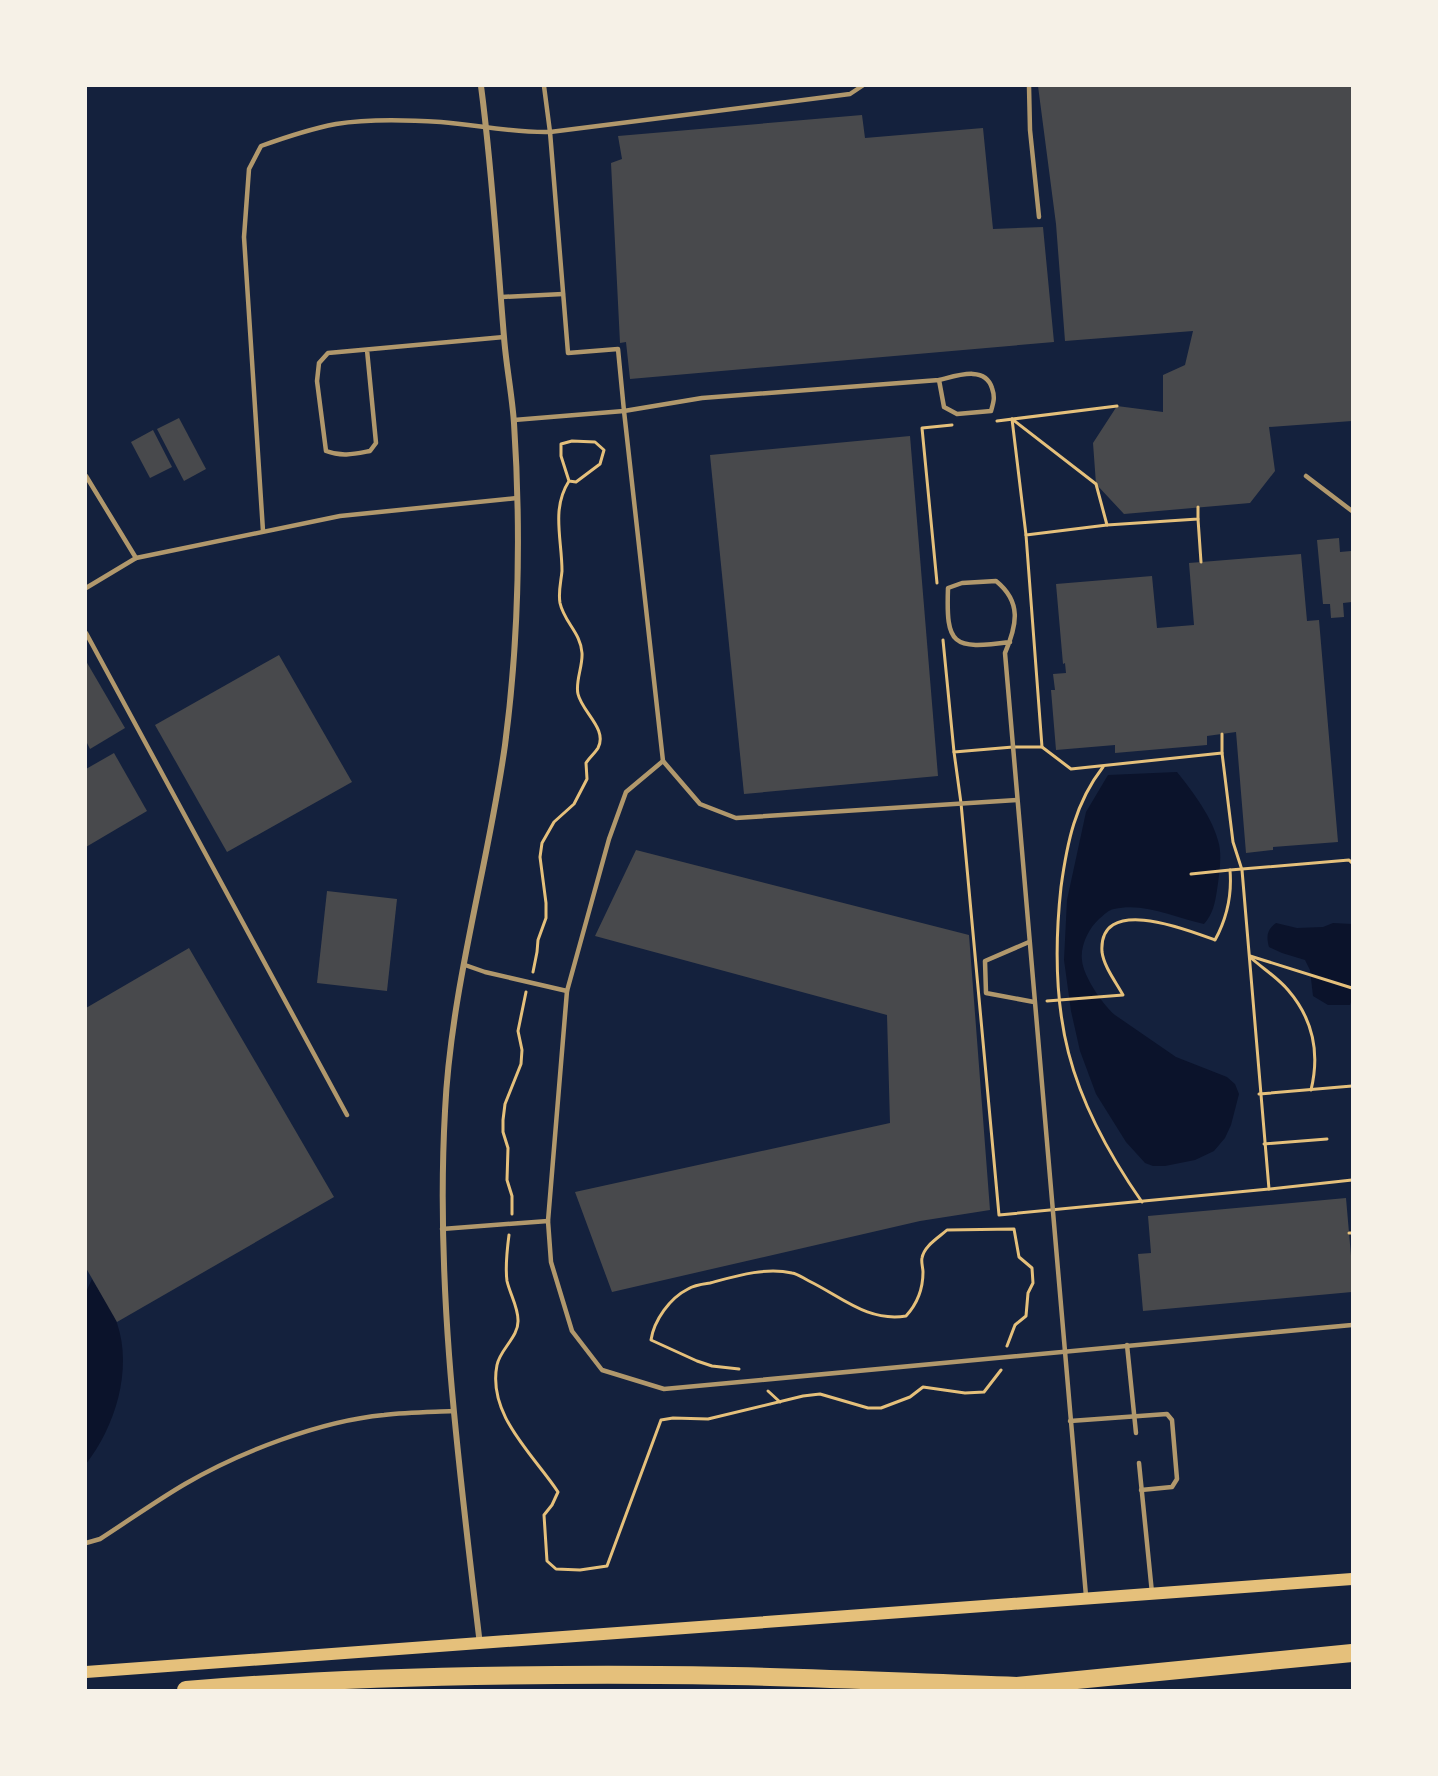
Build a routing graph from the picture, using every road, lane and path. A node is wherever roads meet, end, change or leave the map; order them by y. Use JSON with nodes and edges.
{"nodes":[{"id":1,"x":481,"y":86,"type":"edge"},
{"id":2,"x":544,"y":86,"type":"edge"},
{"id":3,"x":862,"y":86,"type":"edge"},
{"id":4,"x":1029,"y":86,"type":"edge"},
{"id":5,"x":487,"y":128,"type":"junction"},
{"id":6,"x":550,"y":132,"type":"junction"},
{"id":7,"x":1039,"y":217,"type":"dead end"},
{"id":8,"x":563,"y":294,"type":"junction"},
{"id":9,"x":502,"y":297,"type":"junction"},
{"id":10,"x":504,"y":337,"type":"junction"},
{"id":11,"x":367,"y":350,"type":"junction"},
{"id":12,"x":939,"y":380,"type":"junction"},
{"id":13,"x":1117,"y":406,"type":"dead end"},
{"id":14,"x":624,"y":411,"type":"junction"},
{"id":15,"x":1012,"y":419,"type":"junction"},
{"id":16,"x":514,"y":420,"type":"junction"},
{"id":17,"x":990,"y":422,"type":"dead end"},
{"id":18,"x":956,"y":425,"type":"dead end"},
{"id":19,"x":86,"y":476,"type":"edge"},
{"id":20,"x":1306,"y":476,"type":"dead end"},
{"id":21,"x":569,"y":481,"type":"junction"},
{"id":22,"x":517,"y":498,"type":"junction"},
{"id":23,"x":1198,"y":507,"type":"dead end"},
{"id":24,"x":1353,"y":511,"type":"edge"},
{"id":25,"x":1198,"y":519,"type":"junction"},
{"id":26,"x":1107,"y":525,"type":"junction"},
{"id":27,"x":263,"y":531,"type":"junction"},
{"id":28,"x":1026,"y":535,"type":"junction"},
{"id":29,"x":136,"y":558,"type":"junction"},
{"id":30,"x":1201,"y":562,"type":"dead end"},
{"id":31,"x":86,"y":588,"type":"edge"},
{"id":32,"x":938,"y":590,"type":"dead end"},
{"id":33,"x":86,"y":633,"type":"edge"},
{"id":34,"x":943,"y":636,"type":"dead end"},
{"id":35,"x":1010,"y":642,"type":"junction"},
{"id":36,"x":1222,"y":734,"type":"dead end"},
{"id":37,"x":1013,"y":747,"type":"junction"},
{"id":38,"x":1042,"y":747,"type":"junction"},
{"id":39,"x":954,"y":752,"type":"junction"},
{"id":40,"x":1222,"y":753,"type":"junction"},
{"id":41,"x":663,"y":761,"type":"junction"},
{"id":42,"x":1103,"y":767,"type":"junction"},
{"id":43,"x":1017,"y":800,"type":"junction"},
{"id":44,"x":961,"y":803,"type":"junction"},
{"id":45,"x":1353,"y":863,"type":"edge"},
{"id":46,"x":1230,"y":870,"type":"junction"},
{"id":47,"x":1242,"y":870,"type":"junction"},
{"id":48,"x":1191,"y":874,"type":"dead end"},
{"id":49,"x":1029,"y":942,"type":"junction"},
{"id":50,"x":1248,"y":955,"type":"junction"},
{"id":51,"x":465,"y":965,"type":"junction"},
{"id":52,"x":529,"y":982,"type":"junction"},
{"id":53,"x":1353,"y":988,"type":"edge"},
{"id":54,"x":567,"y":991,"type":"junction"},
{"id":55,"x":1059,"y":1000,"type":"junction"},
{"id":56,"x":1034,"y":1002,"type":"junction"},
{"id":57,"x":1353,"y":1086,"type":"edge"},
{"id":58,"x":1311,"y":1090,"type":"junction"},
{"id":59,"x":1259,"y":1094,"type":"junction"},
{"id":60,"x":347,"y":1115,"type":"dead end"},
{"id":61,"x":1328,"y":1139,"type":"dead end"},
{"id":62,"x":1264,"y":1144,"type":"junction"},
{"id":63,"x":1353,"y":1180,"type":"edge"},
{"id":64,"x":1269,"y":1190,"type":"junction"},
{"id":65,"x":1142,"y":1202,"type":"junction"},
{"id":66,"x":1051,"y":1210,"type":"junction"},
{"id":67,"x":548,"y":1221,"type":"junction"},
{"id":68,"x":511,"y":1224,"type":"junction"},
{"id":69,"x":442,"y":1229,"type":"junction"},
{"id":70,"x":1353,"y":1325,"type":"edge"},
{"id":71,"x":1127,"y":1345,"type":"junction"},
{"id":72,"x":1063,"y":1351,"type":"junction"},
{"id":73,"x":1005,"y":1356,"type":"junction"},
{"id":74,"x":755,"y":1380,"type":"junction"},
{"id":75,"x":780,"y":1402,"type":"junction"},
{"id":76,"x":453,"y":1411,"type":"junction"},
{"id":77,"x":1134,"y":1416,"type":"junction"},
{"id":78,"x":1070,"y":1421,"type":"junction"},
{"id":79,"x":1136,"y":1432,"type":"dead end"},
{"id":80,"x":1139,"y":1463,"type":"dead end"},
{"id":81,"x":1142,"y":1490,"type":"junction"},
{"id":82,"x":86,"y":1543,"type":"edge"},
{"id":83,"x":1353,"y":1579,"type":"edge"},
{"id":84,"x":1152,"y":1593,"type":"junction"},
{"id":85,"x":1086,"y":1598,"type":"junction"},
{"id":86,"x":480,"y":1645,"type":"junction"},
{"id":87,"x":1353,"y":1653,"type":"edge"},
{"id":88,"x":86,"y":1672,"type":"edge"},
{"id":89,"x":1017,"y":1686,"type":"junction"},
{"id":90,"x":186,"y":1690,"type":"edge"},
{"id":91,"x":954,"y":1690,"type":"edge"}],
"edges":[{"from":1,"to":5,"type":"street"},
{"from":2,"to":6,"type":"lane"},
{"from":3,"to":6,"type":"lane"},
{"from":4,"to":7,"type":"lane"},
{"from":5,"to":6,"type":"lane"},
{"from":5,"to":9,"type":"street"},
{"from":5,"to":27,"type":"lane"},
{"from":6,"to":8,"type":"lane"},
{"from":8,"to":9,"type":"lane"},
{"from":8,"to":14,"type":"lane"},
{"from":9,"to":10,"type":"street"},
{"from":10,"to":11,"type":"lane"},
{"from":10,"to":16,"type":"street"},
{"from":11,"to":11,"type":"lane"},
{"from":12,"to":12,"type":"lane"},
{"from":12,"to":14,"type":"lane"},
{"from":13,"to":15,"type":"path"},
{"from":14,"to":16,"type":"lane"},
{"from":14,"to":41,"type":"lane"},
{"from":15,"to":17,"type":"path"},
{"from":15,"to":26,"type":"path"},
{"from":15,"to":28,"type":"path"},
{"from":16,"to":22,"type":"street"},
{"from":18,"to":32,"type":"path"},
{"from":19,"to":29,"type":"lane"},
{"from":20,"to":24,"type":"lane"},
{"from":21,"to":21,"type":"path"},
{"from":21,"to":52,"type":"path"},
{"from":22,"to":27,"type":"lane"},
{"from":22,"to":51,"type":"street"},
{"from":23,"to":25,"type":"path"},
{"from":25,"to":26,"type":"path"},
{"from":25,"to":30,"type":"path"},
{"from":26,"to":28,"type":"path"},
{"from":27,"to":29,"type":"lane"},
{"from":28,"to":38,"type":"path"},
{"from":29,"to":31,"type":"lane"},
{"from":33,"to":60,"type":"lane"},
{"from":34,"to":39,"type":"path"},
{"from":35,"to":35,"type":"lane"},
{"from":35,"to":37,"type":"lane"},
{"from":36,"to":40,"type":"path"},
{"from":37,"to":38,"type":"path"},
{"from":37,"to":39,"type":"path"},
{"from":37,"to":43,"type":"lane"},
{"from":38,"to":42,"type":"path"},
{"from":39,"to":44,"type":"path"},
{"from":40,"to":42,"type":"path"},
{"from":40,"to":47,"type":"path"},
{"from":41,"to":44,"type":"lane"},
{"from":41,"to":54,"type":"lane"},
{"from":42,"to":55,"type":"path"},
{"from":43,"to":44,"type":"lane"},
{"from":43,"to":49,"type":"lane"},
{"from":44,"to":66,"type":"path"},
{"from":45,"to":47,"type":"path"},
{"from":46,"to":47,"type":"path"},
{"from":46,"to":48,"type":"path"},
{"from":46,"to":55,"type":"path"},
{"from":47,"to":50,"type":"path"},
{"from":49,"to":56,"type":"lane"},
{"from":49,"to":56,"type":"lane"},
{"from":50,"to":53,"type":"path"},
{"from":50,"to":58,"type":"path"},
{"from":50,"to":59,"type":"path"},
{"from":51,"to":52,"type":"lane"},
{"from":51,"to":69,"type":"street"},
{"from":52,"to":54,"type":"lane"},
{"from":52,"to":68,"type":"path"},
{"from":54,"to":67,"type":"lane"},
{"from":55,"to":65,"type":"path"},
{"from":56,"to":66,"type":"lane"},
{"from":57,"to":58,"type":"path"},
{"from":58,"to":59,"type":"path"},
{"from":59,"to":62,"type":"path"},
{"from":61,"to":62,"type":"path"},
{"from":62,"to":64,"type":"path"},
{"from":63,"to":64,"type":"path"},
{"from":64,"to":65,"type":"path"},
{"from":65,"to":66,"type":"path"},
{"from":66,"to":72,"type":"lane"},
{"from":67,"to":68,"type":"lane"},
{"from":67,"to":74,"type":"lane"},
{"from":68,"to":69,"type":"lane"},
{"from":68,"to":75,"type":"path"},
{"from":69,"to":76,"type":"street"},
{"from":70,"to":71,"type":"lane"},
{"from":71,"to":72,"type":"lane"},
{"from":71,"to":77,"type":"lane"},
{"from":72,"to":73,"type":"lane"},
{"from":72,"to":78,"type":"lane"},
{"from":73,"to":74,"type":"lane"},
{"from":73,"to":74,"type":"path"},
{"from":73,"to":75,"type":"path"},
{"from":74,"to":75,"type":"path"},
{"from":76,"to":82,"type":"lane"},
{"from":76,"to":86,"type":"street"},
{"from":77,"to":78,"type":"lane"},
{"from":77,"to":79,"type":"lane"},
{"from":77,"to":81,"type":"lane"},
{"from":78,"to":85,"type":"lane"},
{"from":80,"to":81,"type":"lane"},
{"from":81,"to":84,"type":"lane"},
{"from":83,"to":84,"type":"main road"},
{"from":84,"to":85,"type":"main road"},
{"from":85,"to":86,"type":"main road"},
{"from":86,"to":88,"type":"main road"},
{"from":87,"to":89,"type":"highway"},
{"from":89,"to":90,"type":"highway"},
{"from":89,"to":91,"type":"highway"}]}
